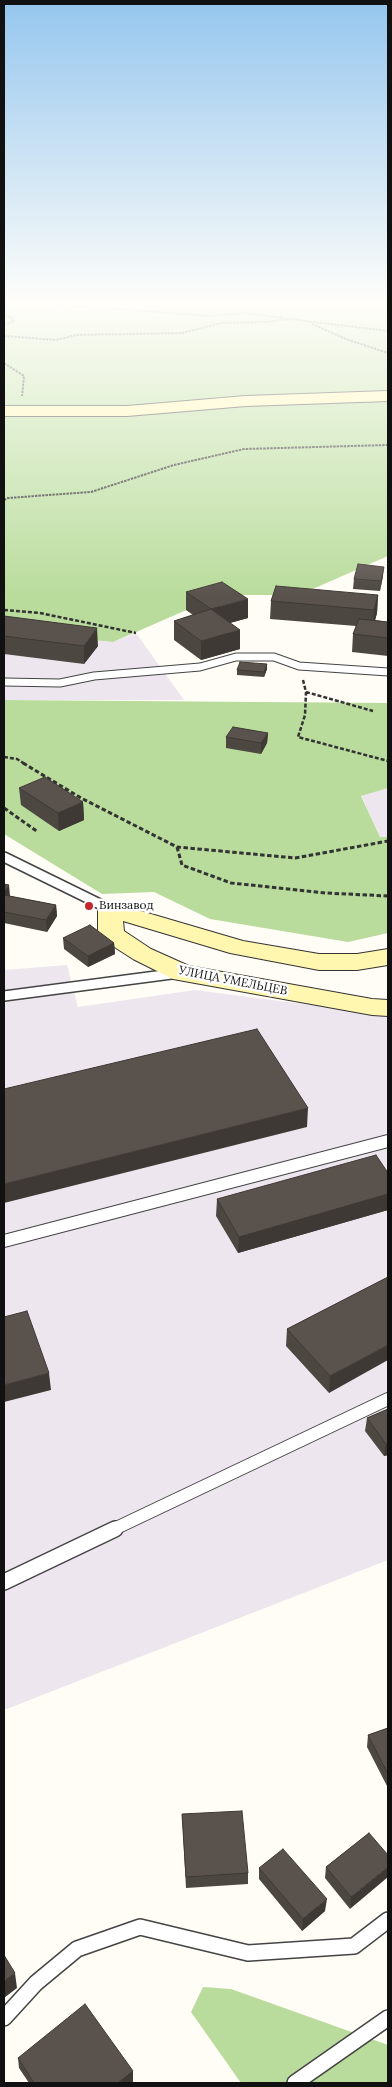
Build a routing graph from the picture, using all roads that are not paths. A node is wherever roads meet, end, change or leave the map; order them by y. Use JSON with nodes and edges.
{"nodes":[{"id":1,"x":263,"y":400,"type":"edge"},
{"id":2,"x":4,"y":411,"type":"edge"},
{"id":3,"x":388,"y":672,"type":"edge"},
{"id":4,"x":4,"y":682,"type":"edge"},
{"id":5,"x":4,"y":857,"type":"edge"},
{"id":6,"x":110,"y":909,"type":"junction"},
{"id":7,"x":388,"y":957,"type":"edge"},
{"id":8,"x":182,"y":973,"type":"junction"},
{"id":9,"x":4,"y":996,"type":"edge"},
{"id":10,"x":388,"y":1008,"type":"edge"},
{"id":11,"x":388,"y":1141,"type":"edge"},
{"id":12,"x":4,"y":1240,"type":"edge"},
{"id":13,"x":388,"y":1399,"type":"edge"},
{"id":14,"x":4,"y":1582,"type":"edge"},
{"id":15,"x":388,"y":1920,"type":"edge"},
{"id":16,"x":4,"y":2018,"type":"edge"},
{"id":17,"x":388,"y":2018,"type":"edge"},
{"id":18,"x":295,"y":2083,"type":"edge"}],
"edges":[{"from":1,"to":2,"type":"street"},
{"from":3,"to":4,"type":"lane"},
{"from":5,"to":6,"type":"lane"},
{"from":6,"to":7,"type":"street"},
{"from":6,"to":8,"type":"street","name":"УЛИЦА УМЕЛЬЦЕВ"},
{"from":8,"to":9,"type":"lane"},
{"from":8,"to":10,"type":"street","name":"УЛИЦА УМЕЛЬЦЕВ"},
{"from":11,"to":12,"type":"lane"},
{"from":13,"to":14,"type":"lane"},
{"from":15,"to":16,"type":"lane"},
{"from":17,"to":18,"type":"lane"}]}
